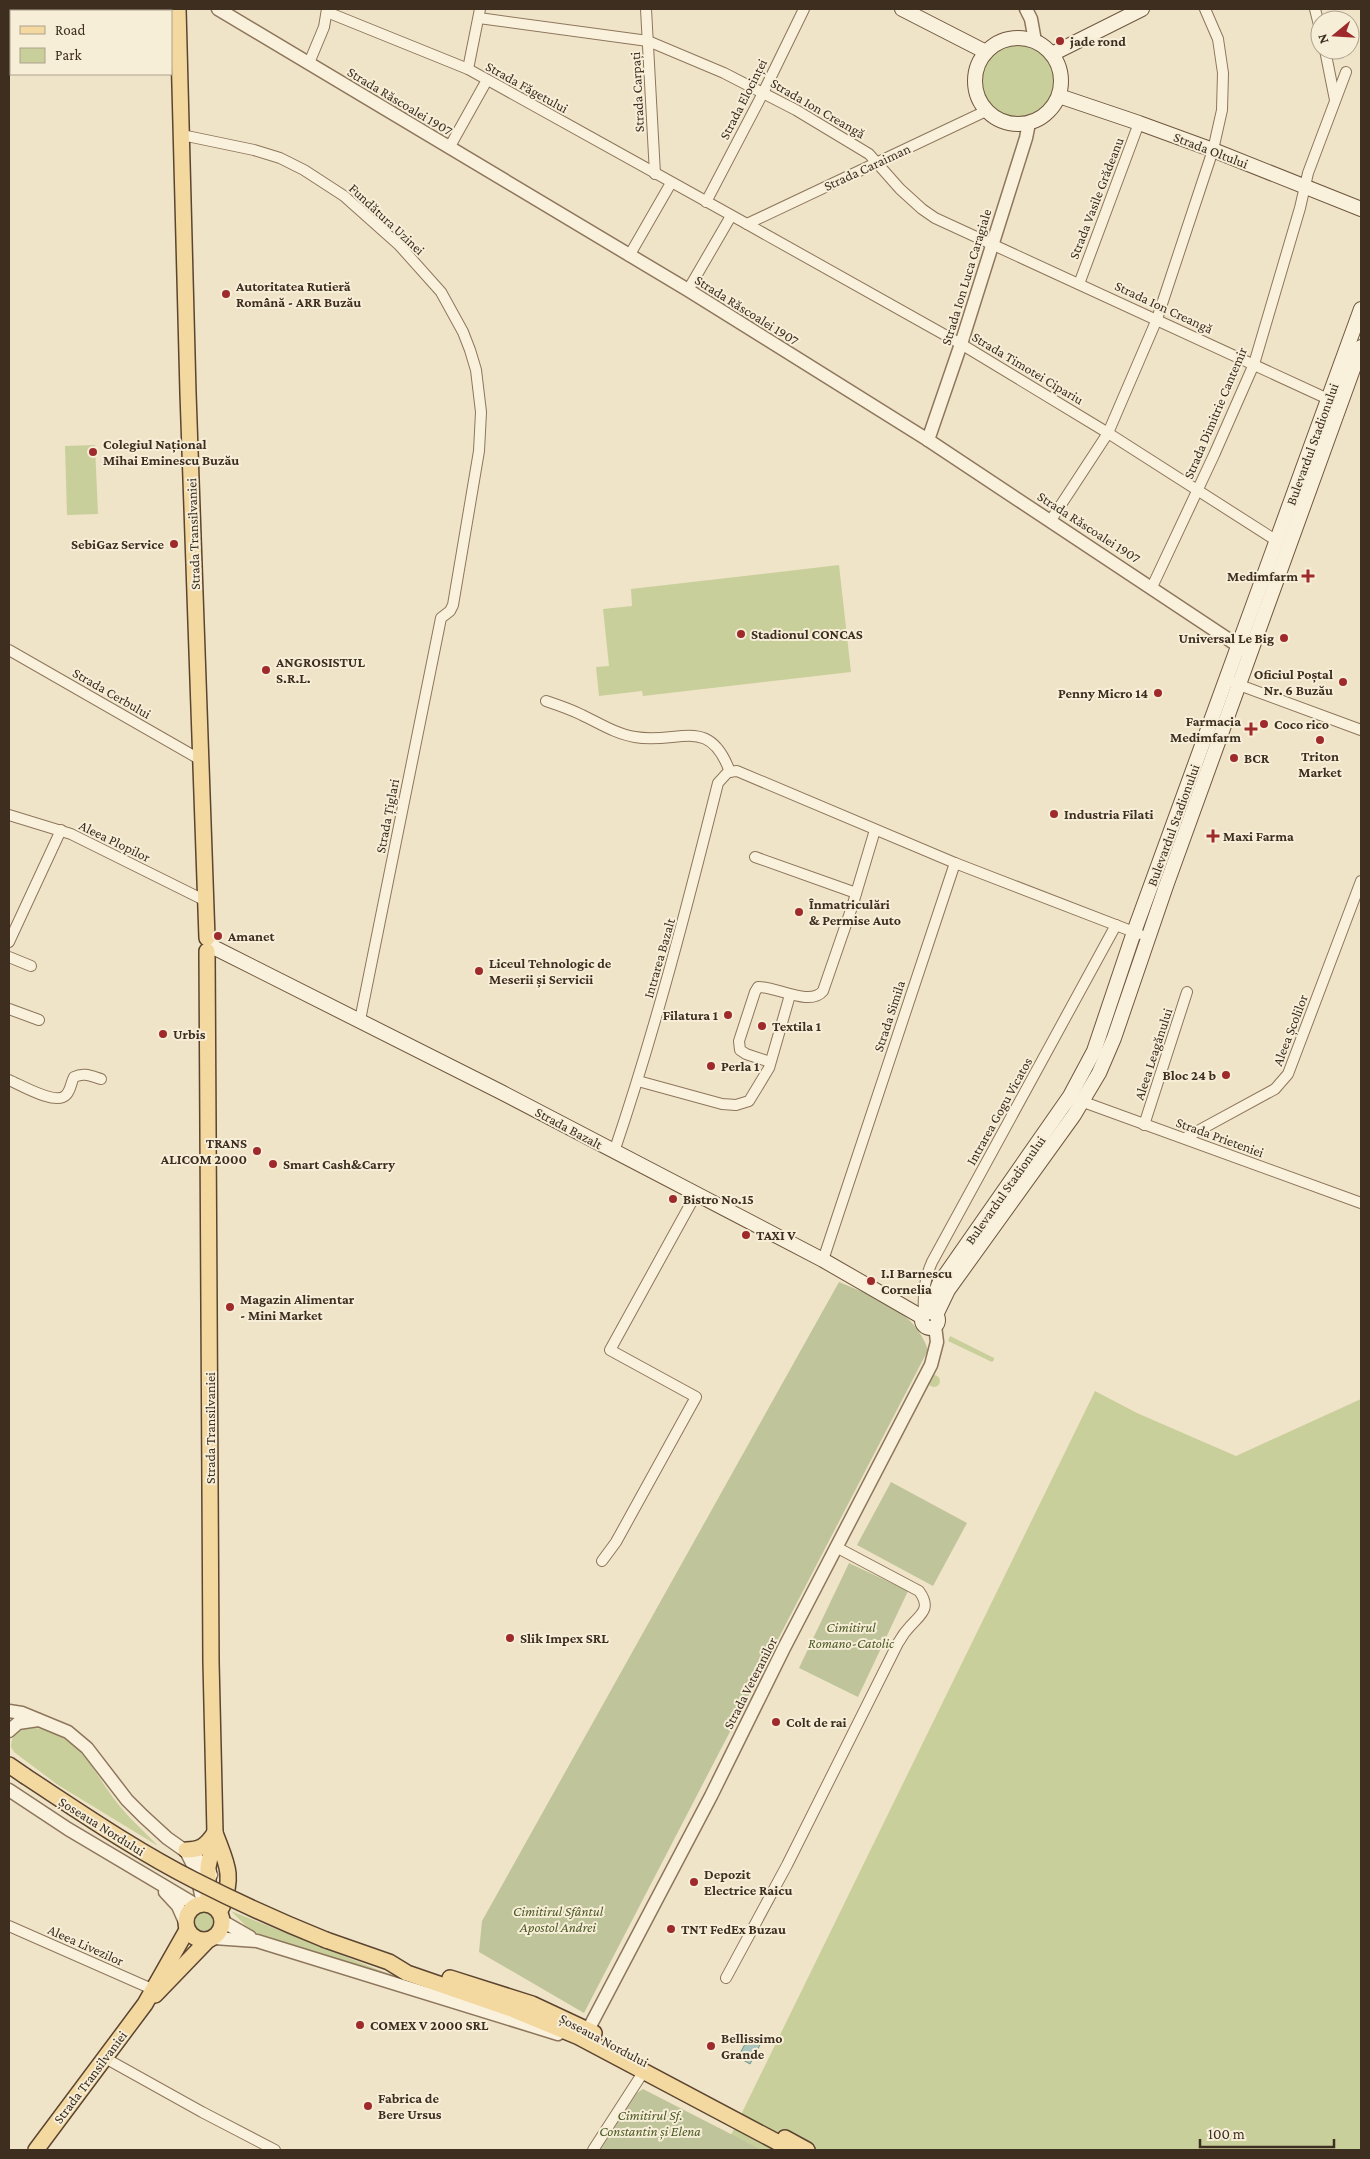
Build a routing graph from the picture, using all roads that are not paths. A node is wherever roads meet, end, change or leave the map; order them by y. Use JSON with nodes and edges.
{"nodes":[{"id":1,"x":178,"y":9,"type":"edge"},
{"id":2,"x":218,"y":9,"type":"edge"},
{"id":3,"x":646,"y":9,"type":"edge"},
{"id":4,"x":804,"y":9,"type":"edge"},
{"id":5,"x":902,"y":9,"type":"edge"},
{"id":6,"x":1026,"y":9,"type":"edge"},
{"id":7,"x":1142,"y":9,"type":"edge"},
{"id":8,"x":1205,"y":9,"type":"edge"},
{"id":9,"x":327,"y":11,"type":"edge"},
{"id":10,"x":479,"y":14,"type":"edge"},
{"id":11,"x":648,"y":41,"type":"junction"},
{"id":12,"x":1036,"y":41,"type":"junction"},
{"id":13,"x":986,"y":52,"type":"junction"},
{"id":14,"x":1052,"y":54,"type":"junction"},
{"id":15,"x":1327,"y":60,"type":"edge"},
{"id":16,"x":309,"y":63,"type":"junction"},
{"id":17,"x":468,"y":69,"type":"junction"},
{"id":18,"x":1346,"y":72,"type":"dead end"},
{"id":19,"x":487,"y":80,"type":"junction"},
{"id":20,"x":763,"y":93,"type":"junction"},
{"id":21,"x":1059,"y":96,"type":"junction"},
{"id":22,"x":1335,"y":102,"type":"junction"},
{"id":23,"x":986,"y":111,"type":"junction"},
{"id":24,"x":1140,"y":122,"type":"junction"},
{"id":25,"x":1029,"y":123,"type":"junction"},
{"id":26,"x":182,"y":135,"type":"junction"},
{"id":27,"x":449,"y":148,"type":"junction"},
{"id":28,"x":1213,"y":150,"type":"junction"},
{"id":29,"x":877,"y":162,"type":"junction"},
{"id":30,"x":655,"y":174,"type":"junction"},
{"id":31,"x":671,"y":183,"type":"junction"},
{"id":32,"x":1304,"y":187,"type":"junction"},
{"id":33,"x":706,"y":202,"type":"junction"},
{"id":34,"x":1361,"y":210,"type":"edge"},
{"id":35,"x":731,"y":216,"type":"junction"},
{"id":36,"x":747,"y":224,"type":"junction"},
{"id":37,"x":991,"y":244,"type":"junction"},
{"id":38,"x":629,"y":256,"type":"junction"},
{"id":39,"x":1079,"y":284,"type":"junction"},
{"id":40,"x":688,"y":290,"type":"junction"},
{"id":41,"x":1361,"y":309,"type":"edge"},
{"id":42,"x":1157,"y":319,"type":"junction"},
{"id":43,"x":961,"y":344,"type":"junction"},
{"id":44,"x":1361,"y":346,"type":"edge"},
{"id":45,"x":1254,"y":364,"type":"junction"},
{"id":46,"x":1328,"y":399,"type":"junction"},
{"id":47,"x":1108,"y":433,"type":"junction"},
{"id":48,"x":928,"y":440,"type":"junction"},
{"id":49,"x":1197,"y":490,"type":"junction"},
{"id":50,"x":1051,"y":520,"type":"junction"},
{"id":51,"x":1277,"y":541,"type":"junction"},
{"id":52,"x":1152,"y":587,"type":"junction"},
{"id":53,"x":441,"y":618,"type":"joint"},
{"id":54,"x":1244,"y":649,"type":"junction"},
{"id":55,"x":9,"y":650,"type":"edge"},
{"id":56,"x":1232,"y":682,"type":"junction"},
{"id":57,"x":546,"y":701,"type":"dead end"},
{"id":58,"x":1361,"y":730,"type":"edge"},
{"id":59,"x":202,"y":760,"type":"junction"},
{"id":60,"x":729,"y":772,"type":"junction"},
{"id":61,"x":9,"y":815,"type":"edge"},
{"id":62,"x":61,"y":830,"type":"junction"},
{"id":63,"x":875,"y":830,"type":"junction"},
{"id":64,"x":754,"y":857,"type":"dead end"},
{"id":65,"x":955,"y":863,"type":"junction"},
{"id":66,"x":1361,"y":880,"type":"edge"},
{"id":67,"x":856,"y":893,"type":"junction"},
{"id":68,"x":206,"y":901,"type":"junction"},
{"id":69,"x":1116,"y":926,"type":"junction"},
{"id":70,"x":1134,"y":932,"type":"junction"},
{"id":71,"x":1148,"y":938,"type":"junction"},
{"id":72,"x":9,"y":942,"type":"edge"},
{"id":73,"x":209,"y":945,"type":"junction"},
{"id":74,"x":9,"y":957,"type":"edge"},
{"id":75,"x":31,"y":966,"type":"dead end"},
{"id":76,"x":1187,"y":992,"type":"dead end"},
{"id":77,"x":790,"y":994,"type":"junction"},
{"id":78,"x":9,"y":1010,"type":"edge"},
{"id":79,"x":38,"y":1020,"type":"dead end"},
{"id":80,"x":360,"y":1020,"type":"junction"},
{"id":81,"x":770,"y":1062,"type":"junction"},
{"id":82,"x":101,"y":1079,"type":"dead end"},
{"id":83,"x":9,"y":1080,"type":"edge"},
{"id":84,"x":638,"y":1081,"type":"junction"},
{"id":85,"x":1076,"y":1099,"type":"junction"},
{"id":86,"x":1144,"y":1124,"type":"junction"},
{"id":87,"x":1185,"y":1138,"type":"junction"},
{"id":88,"x":614,"y":1152,"type":"junction"},
{"id":89,"x":696,"y":1194,"type":"junction"},
{"id":90,"x":1361,"y":1203,"type":"edge"},
{"id":91,"x":823,"y":1260,"type":"junction"},
{"id":92,"x":929,"y":1319,"type":"junction"},
{"id":93,"x":836,"y":1547,"type":"junction"},
{"id":94,"x":602,"y":1561,"type":"dead end"},
{"id":95,"x":9,"y":1711,"type":"edge"},
{"id":96,"x":42,"y":1720,"type":"junction"},
{"id":97,"x":9,"y":1731,"type":"edge"},
{"id":98,"x":9,"y":1765,"type":"edge"},
{"id":99,"x":9,"y":1790,"type":"edge"},
{"id":100,"x":215,"y":1833,"type":"junction"},
{"id":101,"x":186,"y":1850,"type":"junction"},
{"id":102,"x":208,"y":1867,"type":"junction"},
{"id":103,"x":155,"y":1881,"type":"junction"},
{"id":104,"x":211,"y":1909,"type":"junction"},
{"id":105,"x":9,"y":1926,"type":"edge"},
{"id":106,"x":186,"y":1926,"type":"junction"},
{"id":107,"x":211,"y":1939,"type":"junction"},
{"id":108,"x":257,"y":1941,"type":"junction"},
{"id":109,"x":726,"y":1978,"type":"dead end"},
{"id":110,"x":152,"y":1989,"type":"junction"},
{"id":111,"x":145,"y":2004,"type":"junction"},
{"id":112,"x":589,"y":2036,"type":"junction"},
{"id":113,"x":105,"y":2058,"type":"junction"},
{"id":114,"x":644,"y":2071,"type":"junction"},
{"id":115,"x":36,"y":2150,"type":"edge"},
{"id":116,"x":275,"y":2150,"type":"edge"},
{"id":117,"x":593,"y":2150,"type":"edge"},
{"id":118,"x":792,"y":2150,"type":"edge"},
{"id":119,"x":807,"y":2150,"type":"edge"}],
"edges":[{"from":1,"to":26,"type":"main road","name":"Strada Transilvaniei"},
{"from":2,"to":16,"type":"street","name":"Strada Răscoalei 1907"},
{"from":3,"to":11,"type":"street","name":"Strada Carpați"},
{"from":4,"to":20,"type":"street","name":"Strada Elocinței"},
{"from":5,"to":13,"type":"main road"},
{"from":6,"to":12,"type":"street"},
{"from":7,"to":14,"type":"main road"},
{"from":8,"to":28,"type":"street"},
{"from":9,"to":16,"type":"street"},
{"from":9,"to":17,"type":"street","name":"Strada Făgetului"},
{"from":10,"to":11,"type":"street","name":"Strada Ion Creangă"},
{"from":10,"to":17,"type":"street"},
{"from":11,"to":20,"type":"street","name":"Strada Ion Creangă"},
{"from":11,"to":30,"type":"street","name":"Strada Carpați"},
{"from":12,"to":13,"type":"main road"},
{"from":12,"to":14,"type":"main road"},
{"from":13,"to":23,"type":"main road"},
{"from":14,"to":21,"type":"main road"},
{"from":15,"to":22,"type":"street"},
{"from":16,"to":27,"type":"street","name":"Strada Răscoalei 1907"},
{"from":17,"to":19,"type":"street","name":"Strada Făgetului"},
{"from":18,"to":22,"type":"street","name":"Strada Dimitrie Cantemir"},
{"from":19,"to":27,"type":"street"},
{"from":19,"to":30,"type":"street","name":"Strada Făgetului"},
{"from":20,"to":29,"type":"street","name":"Strada Ion Creangă"},
{"from":20,"to":33,"type":"street","name":"Strada Elocinței"},
{"from":21,"to":24,"type":"main road","name":"Strada Oltului"},
{"from":21,"to":25,"type":"main road"},
{"from":22,"to":32,"type":"street","name":"Strada Dimitrie Cantemir"},
{"from":23,"to":25,"type":"main road"},
{"from":23,"to":29,"type":"street","name":"Strada Caraiman"},
{"from":24,"to":28,"type":"main road","name":"Strada Oltului"},
{"from":24,"to":39,"type":"street","name":"Strada Vasile Grădeanu"},
{"from":25,"to":37,"type":"street","name":"Strada Ion Luca Caragiale"},
{"from":26,"to":53,"type":"street","name":"Fundătura Uzinei"},
{"from":26,"to":59,"type":"main road","name":"Strada Transilvaniei"},
{"from":27,"to":38,"type":"street","name":"Strada Răscoalei 1907"},
{"from":28,"to":32,"type":"main road","name":"Strada Oltului"},
{"from":28,"to":42,"type":"street"},
{"from":29,"to":36,"type":"street","name":"Strada Caraiman"},
{"from":29,"to":37,"type":"street","name":"Strada Ion Creangă"},
{"from":30,"to":31,"type":"street","name":"Strada Făgetului"},
{"from":31,"to":33,"type":"street","name":"Strada Făgetului"},
{"from":31,"to":38,"type":"street"},
{"from":32,"to":34,"type":"main road","name":"Strada Oltului"},
{"from":32,"to":45,"type":"street","name":"Strada Dimitrie Cantemir"},
{"from":33,"to":35,"type":"street","name":"Strada Timotei Cipariu"},
{"from":35,"to":36,"type":"street","name":"Strada Timotei Cipariu"},
{"from":35,"to":40,"type":"street"},
{"from":36,"to":43,"type":"street","name":"Strada Timotei Cipariu"},
{"from":37,"to":39,"type":"street","name":"Strada Ion Creangă"},
{"from":37,"to":43,"type":"street","name":"Strada Ion Luca Caragiale"},
{"from":38,"to":40,"type":"street","name":"Strada Răscoalei 1907"},
{"from":39,"to":42,"type":"street","name":"Strada Ion Creangă"},
{"from":40,"to":48,"type":"street","name":"Strada Răscoalei 1907"},
{"from":41,"to":46,"type":"main road","name":"Bulevardul Stadionului"},
{"from":42,"to":45,"type":"street","name":"Strada Ion Creangă"},
{"from":42,"to":47,"type":"street"},
{"from":43,"to":47,"type":"street","name":"Strada Timotei Cipariu"},
{"from":43,"to":48,"type":"street","name":"Strada Ion Luca Caragiale"},
{"from":44,"to":54,"type":"main road","name":"Bulevardul Stadionului"},
{"from":45,"to":46,"type":"street","name":"Strada Ion Creangă"},
{"from":45,"to":49,"type":"street","name":"Strada Dimitrie Cantemir"},
{"from":46,"to":51,"type":"main road","name":"Bulevardul Stadionului"},
{"from":47,"to":49,"type":"street","name":"Strada Timotei Cipariu"},
{"from":47,"to":50,"type":"street"},
{"from":48,"to":50,"type":"street","name":"Strada Răscoalei 1907"},
{"from":49,"to":51,"type":"street","name":"Strada Timotei Cipariu"},
{"from":49,"to":52,"type":"street","name":"Strada Dimitrie Cantemir"},
{"from":50,"to":52,"type":"street","name":"Strada Răscoalei 1907"},
{"from":51,"to":54,"type":"main road","name":"Bulevardul Stadionului"},
{"from":52,"to":54,"type":"street","name":"Strada Răscoalei 1907"},
{"from":53,"to":80,"type":"street","name":"Strada Țiglari"},
{"from":54,"to":56,"type":"main road","name":"Bulevardul Stadionului"},
{"from":55,"to":59,"type":"street","name":"Strada Cerbului"},
{"from":56,"to":58,"type":"street"},
{"from":56,"to":70,"type":"main road","name":"Bulevardul Stadionului"},
{"from":56,"to":71,"type":"main road","name":"Bulevardul Stadionului"},
{"from":57,"to":60,"type":"street"},
{"from":59,"to":68,"type":"main road","name":"Strada Transilvaniei"},
{"from":60,"to":63,"type":"street"},
{"from":60,"to":84,"type":"street","name":"Intrarea Bazalt"},
{"from":61,"to":62,"type":"street","name":"Aleea Plopilor"},
{"from":62,"to":68,"type":"street","name":"Aleea Plopilor"},
{"from":62,"to":72,"type":"street"},
{"from":63,"to":65,"type":"street"},
{"from":63,"to":67,"type":"street"},
{"from":64,"to":67,"type":"street"},
{"from":65,"to":69,"type":"street"},
{"from":65,"to":91,"type":"street","name":"Strada Simila"},
{"from":66,"to":87,"type":"street","name":"Aleea Școlilor"},
{"from":67,"to":77,"type":"street"},
{"from":68,"to":73,"type":"main road","name":"Strada Transilvaniei"},
{"from":69,"to":70,"type":"street"},
{"from":69,"to":92,"type":"street","name":"Intrarea Gogu Vicatos"},
{"from":70,"to":71,"type":"street"},
{"from":70,"to":85,"type":"main road","name":"Bulevardul Stadionului"},
{"from":71,"to":85,"type":"main road","name":"Bulevardul Stadionului"},
{"from":73,"to":80,"type":"main road","name":"Strada Bazalt"},
{"from":73,"to":100,"type":"main road","name":"Strada Transilvaniei"},
{"from":74,"to":75,"type":"street"},
{"from":76,"to":86,"type":"street","name":"Aleea Leagănului"},
{"from":77,"to":81,"type":"street"},
{"from":77,"to":81,"type":"street"},
{"from":78,"to":79,"type":"street"},
{"from":80,"to":88,"type":"main road","name":"Strada Bazalt"},
{"from":81,"to":84,"type":"street"},
{"from":82,"to":83,"type":"street"},
{"from":84,"to":88,"type":"street","name":"Intrarea Bazalt"},
{"from":85,"to":86,"type":"street","name":"Strada Prieteniei"},
{"from":85,"to":92,"type":"main road","name":"Bulevardul Stadionului"},
{"from":86,"to":87,"type":"street","name":"Strada Prieteniei"},
{"from":87,"to":90,"type":"street","name":"Strada Prieteniei"},
{"from":88,"to":89,"type":"main road","name":"Strada Bazalt"},
{"from":89,"to":91,"type":"main road","name":"Strada Bazalt"},
{"from":89,"to":94,"type":"street"},
{"from":91,"to":92,"type":"main road","name":"Strada Bazalt"},
{"from":92,"to":93,"type":"street","name":"Strada Veteranilor"},
{"from":93,"to":109,"type":"street"},
{"from":93,"to":112,"type":"street","name":"Strada Veteranilor"},
{"from":95,"to":96,"type":"street","name":"Șoseaua Nordului"},
{"from":96,"to":97,"type":"street"},
{"from":96,"to":101,"type":"street","name":"Șoseaua Nordului"},
{"from":98,"to":112,"type":"main road","name":"Șoseaua Nordului","bridge":true},
{"from":99,"to":103,"type":"street","name":"Șoseaua Nordului"},
{"from":100,"to":101,"type":"main road"},
{"from":100,"to":102,"type":"main road","name":"Strada Transilvaniei"},
{"from":100,"to":104,"type":"main road"},
{"from":101,"to":102,"type":"street","name":"Șoseaua Nordului"},
{"from":101,"to":104,"type":"street"},
{"from":102,"to":104,"type":"main road","name":"Strada Transilvaniei"},
{"from":103,"to":104,"type":"street","name":"Șoseaua Nordului"},
{"from":103,"to":106,"type":"street"},
{"from":104,"to":106,"type":"main road"},
{"from":104,"to":107,"type":"main road"},
{"from":104,"to":108,"type":"street","name":"Șoseaua Nordului"},
{"from":105,"to":110,"type":"street","name":"Aleea Livezilor"},
{"from":106,"to":107,"type":"main road"},
{"from":106,"to":110,"type":"main road","name":"Strada Transilvaniei"},
{"from":107,"to":108,"type":"street","name":"Șoseaua Nordului"},
{"from":107,"to":111,"type":"main road","name":"Strada Transilvaniei"},
{"from":108,"to":112,"type":"street","name":"Șoseaua Nordului"},
{"from":110,"to":111,"type":"main road","name":"Strada Transilvaniei"},
{"from":111,"to":113,"type":"main road","name":"Strada Transilvaniei"},
{"from":112,"to":114,"type":"main road","name":"Șoseaua Nordului"},
{"from":112,"to":119,"type":"main road","name":"Șoseaua Nordului"},
{"from":113,"to":115,"type":"main road","name":"Strada Transilvaniei"},
{"from":113,"to":116,"type":"street"},
{"from":114,"to":117,"type":"street"},
{"from":114,"to":118,"type":"main road","name":"Șoseaua Nordului"}]}
